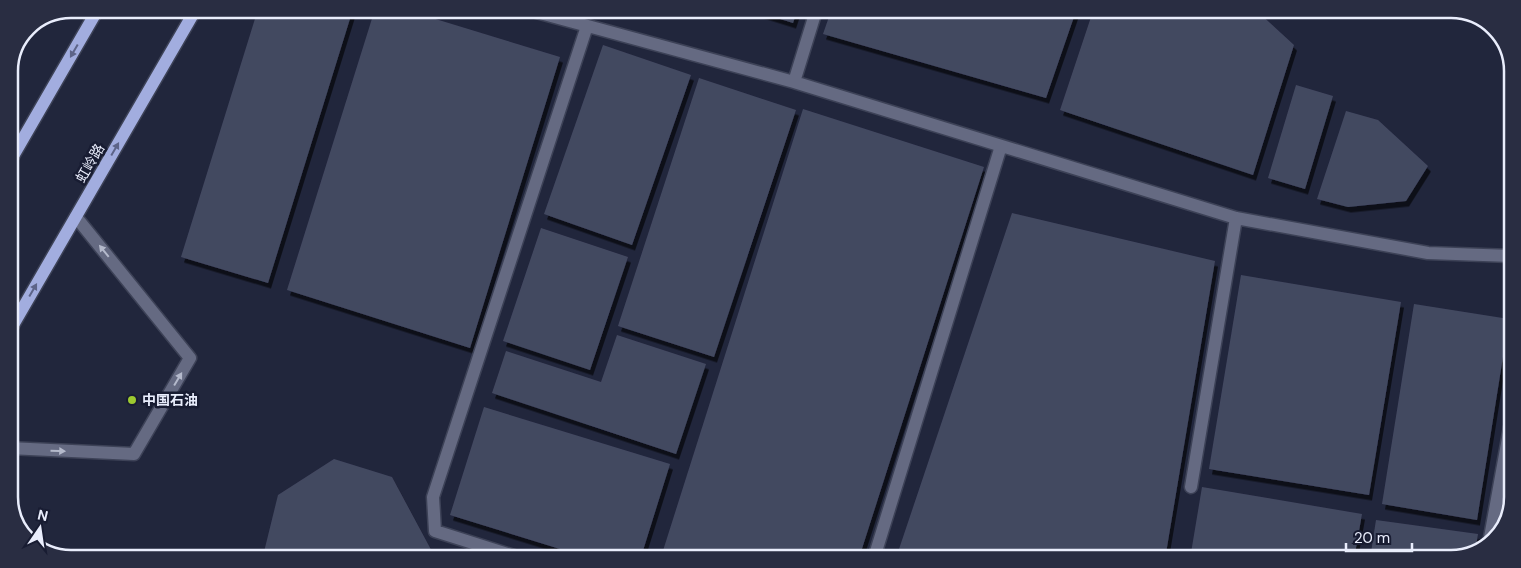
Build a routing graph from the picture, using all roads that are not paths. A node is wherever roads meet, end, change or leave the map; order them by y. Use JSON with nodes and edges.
{"nodes":[{"id":1,"x":93,"y":18,"type":"edge"},
{"id":2,"x":191,"y":18,"type":"edge"},
{"id":3,"x":558,"y":18,"type":"edge"},
{"id":4,"x":814,"y":18,"type":"edge"},
{"id":5,"x":587,"y":26,"type":"junction"},
{"id":6,"x":794,"y":82,"type":"junction"},
{"id":7,"x":1001,"y":146,"type":"junction"},
{"id":8,"x":18,"y":148,"type":"edge"},
{"id":9,"x":76,"y":217,"type":"junction"},
{"id":10,"x":1236,"y":218,"type":"junction"},
{"id":11,"x":1503,"y":256,"type":"edge"},
{"id":12,"x":18,"y":317,"type":"edge"},
{"id":13,"x":18,"y":448,"type":"edge"},
{"id":14,"x":1504,"y":461,"type":"edge"},
{"id":15,"x":1190,"y":487,"type":"dead end"},
{"id":16,"x":1491,"y":531,"type":"edge"},
{"id":17,"x":495,"y":550,"type":"edge"},
{"id":18,"x":876,"y":550,"type":"edge"}],
"edges":[{"from":1,"to":8,"type":"main road","one_way":true},
{"from":9,"to":2,"type":"main road","name":"虹岭路","one_way":true},
{"from":3,"to":5,"type":"street"},
{"from":4,"to":6,"type":"street"},
{"from":5,"to":6,"type":"street"},
{"from":5,"to":17,"type":"street"},
{"from":6,"to":7,"type":"street"},
{"from":7,"to":10,"type":"street"},
{"from":7,"to":18,"type":"street"},
{"from":12,"to":9,"type":"main road","name":"虹岭路","one_way":true},
{"from":13,"to":9,"type":"street","one_way":true},
{"from":10,"to":11,"type":"street"},
{"from":10,"to":15,"type":"street"},
{"from":14,"to":16,"type":"street"}]}
